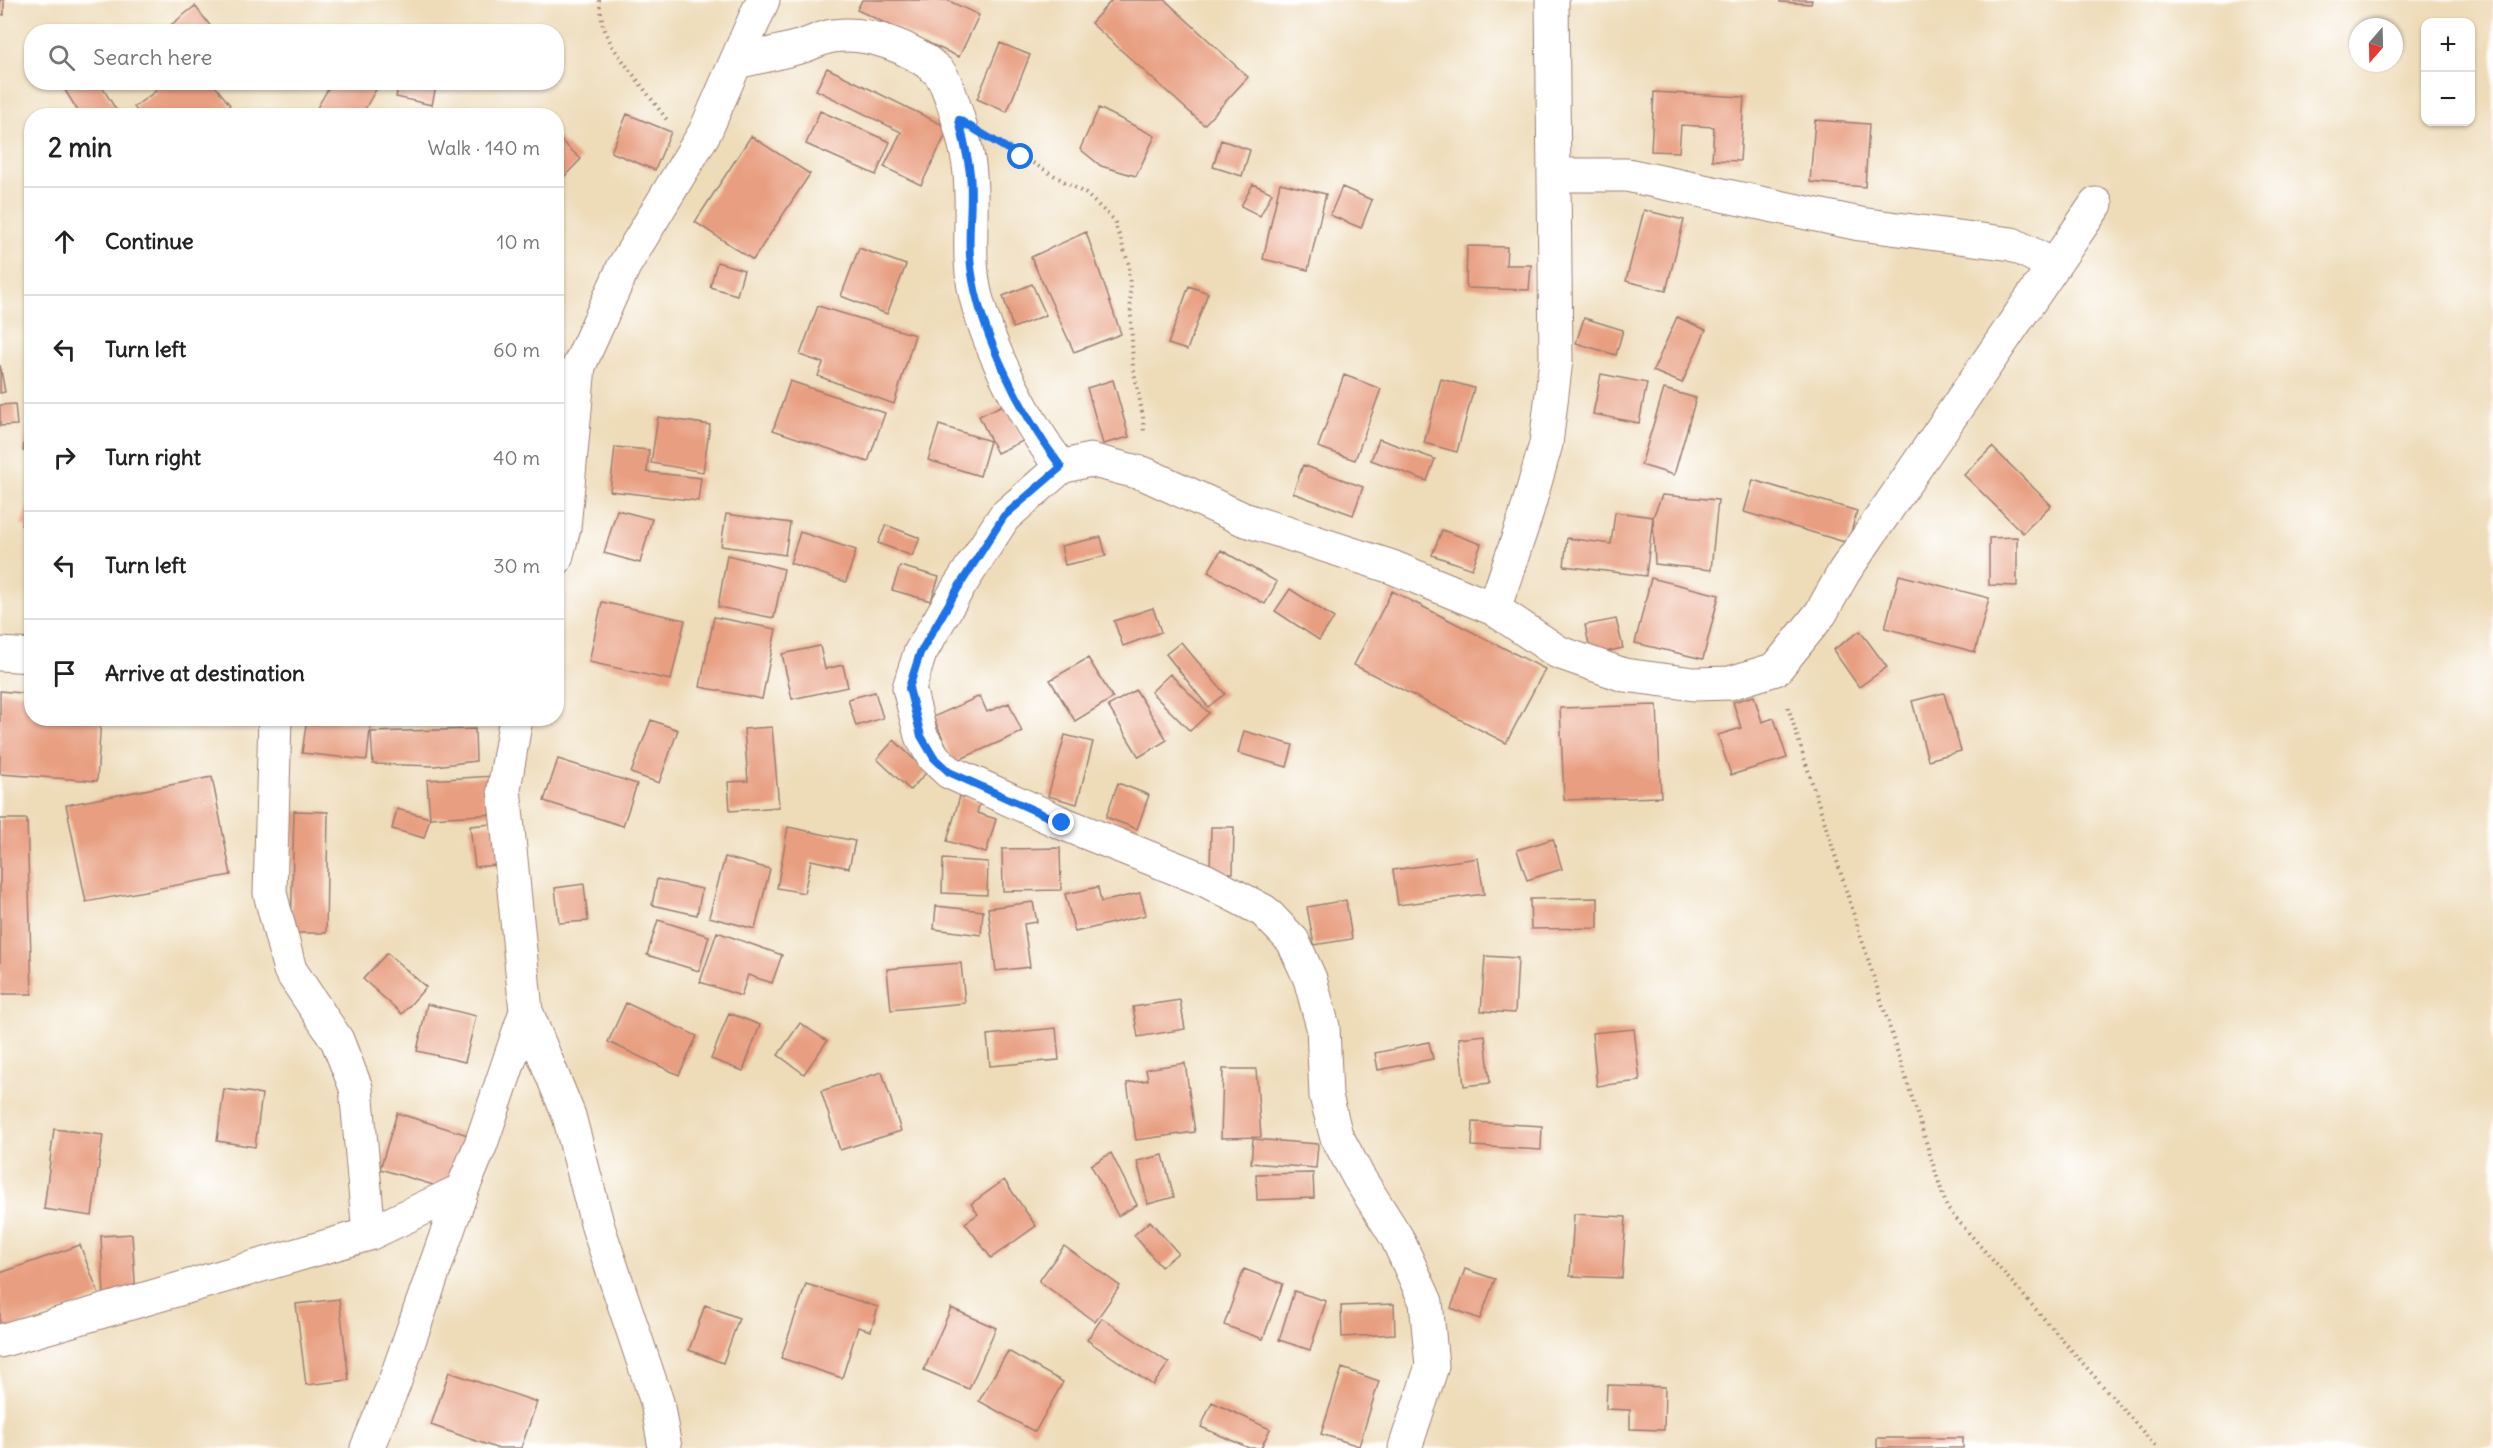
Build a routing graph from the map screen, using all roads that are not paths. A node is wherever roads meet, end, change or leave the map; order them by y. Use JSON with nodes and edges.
{"nodes":[{"id":1,"x":763,"y":0,"type":"edge"},
{"id":2,"x":1552,"y":0,"type":"edge"},
{"id":3,"x":737,"y":62,"type":"junction"},
{"id":4,"x":1555,"y":176,"type":"junction"},
{"id":5,"x":2096,"y":204,"type":"dead end"},
{"id":6,"x":2053,"y":265,"type":"junction"},
{"id":7,"x":568,"y":370,"type":"edge"},
{"id":8,"x":1061,"y":467,"type":"junction"},
{"id":9,"x":564,"y":528,"type":"edge"},
{"id":10,"x":1494,"y":609,"type":"junction"},
{"id":11,"x":0,"y":654,"type":"edge"},
{"id":12,"x":24,"y":656,"type":"edge"},
{"id":13,"x":275,"y":726,"type":"edge"},
{"id":14,"x":515,"y":726,"type":"edge"},
{"id":15,"x":526,"y":1011,"type":"junction"},
{"id":16,"x":462,"y":1190,"type":"junction"},
{"id":17,"x":369,"y":1234,"type":"junction"},
{"id":18,"x":0,"y":1341,"type":"edge"},
{"id":19,"x":366,"y":1448,"type":"edge"},
{"id":20,"x":664,"y":1448,"type":"edge"},
{"id":21,"x":1405,"y":1448,"type":"edge"}],
"edges":[{"from":1,"to":3,"type":"street"},
{"from":2,"to":4,"type":"street"},
{"from":3,"to":7,"type":"street"},
{"from":3,"to":8,"type":"street"},
{"from":4,"to":6,"type":"street"},
{"from":4,"to":10,"type":"street"},
{"from":5,"to":6,"type":"street"},
{"from":6,"to":10,"type":"street"},
{"from":7,"to":9,"type":"street"},
{"from":8,"to":10,"type":"street"},
{"from":8,"to":21,"type":"street"},
{"from":11,"to":12,"type":"street"},
{"from":13,"to":17,"type":"street"},
{"from":14,"to":15,"type":"street"},
{"from":15,"to":16,"type":"street"},
{"from":15,"to":20,"type":"street"},
{"from":16,"to":17,"type":"street"},
{"from":16,"to":19,"type":"street"},
{"from":17,"to":18,"type":"street"}]}
